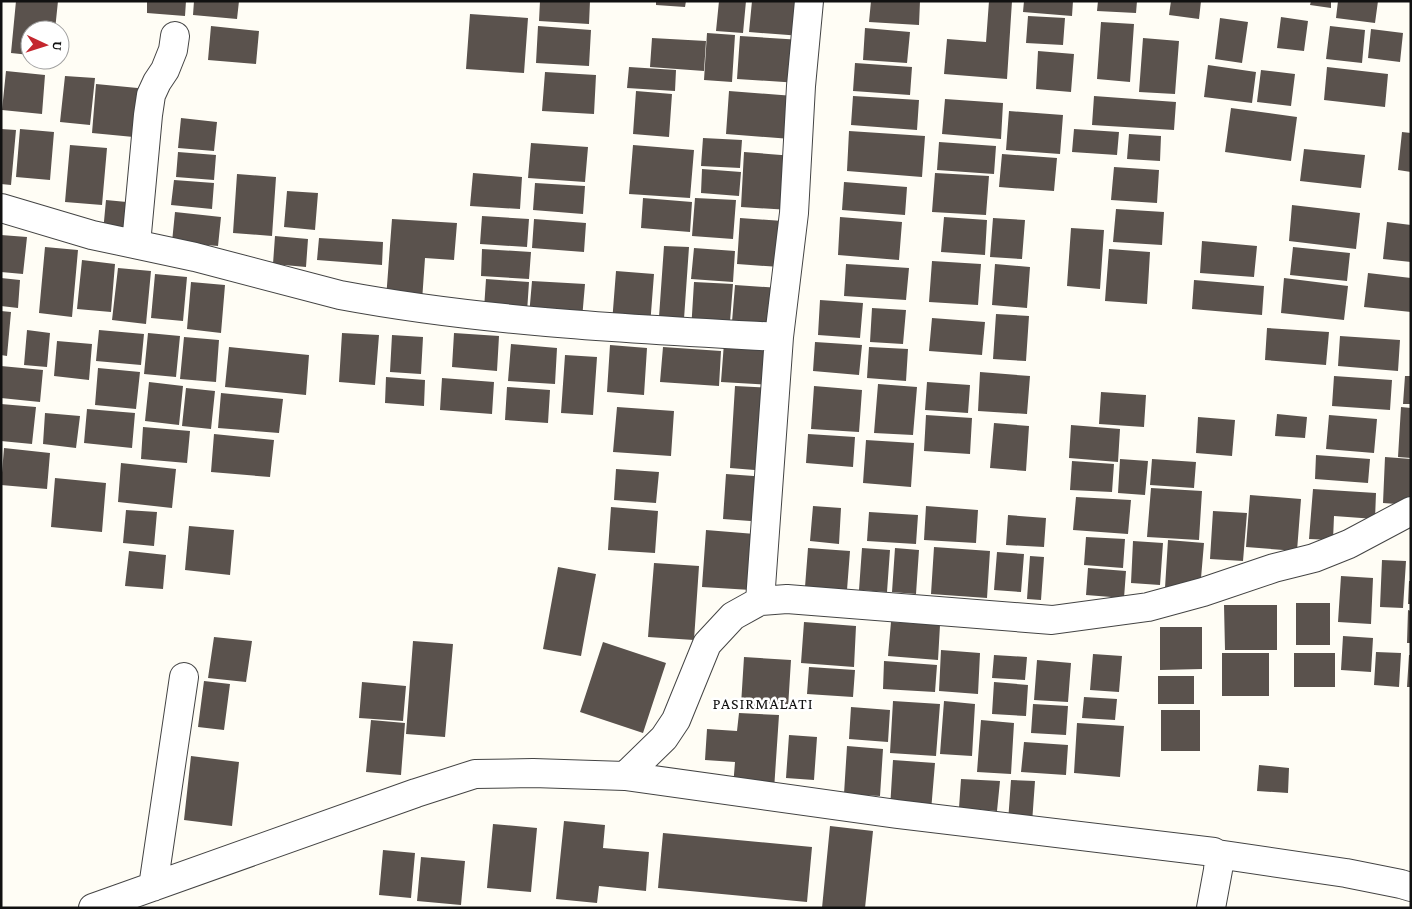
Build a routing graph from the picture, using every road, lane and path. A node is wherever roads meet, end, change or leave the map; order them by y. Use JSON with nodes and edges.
{"nodes":[{"id":1,"x":809,"y":1,"type":"edge"},
{"id":2,"x":175,"y":36,"type":"dead end"},
{"id":3,"x":1,"y":208,"type":"edge"},
{"id":4,"x":136,"y":244,"type":"junction"},
{"id":5,"x":779,"y":336,"type":"junction"},
{"id":6,"x":1411,"y":511,"type":"edge"},
{"id":7,"x":760,"y":601,"type":"junction"},
{"id":8,"x":184,"y":677,"type":"dead end"},
{"id":9,"x":625,"y":776,"type":"junction"},
{"id":10,"x":1217,"y":854,"type":"junction"},
{"id":11,"x":153,"y":887,"type":"junction"},
{"id":12,"x":1411,"y":887,"type":"edge"},
{"id":13,"x":93,"y":908,"type":"edge"},
{"id":14,"x":1212,"y":908,"type":"edge"}],
"edges":[{"from":1,"to":5,"type":"street"},
{"from":2,"to":4,"type":"street"},
{"from":3,"to":4,"type":"street"},
{"from":4,"to":5,"type":"street"},
{"from":5,"to":7,"type":"street"},
{"from":6,"to":7,"type":"street"},
{"from":7,"to":9,"type":"street"},
{"from":8,"to":11,"type":"street"},
{"from":9,"to":10,"type":"street"},
{"from":9,"to":11,"type":"street"},
{"from":10,"to":12,"type":"street"},
{"from":10,"to":14,"type":"street"},
{"from":11,"to":13,"type":"street"}]}
